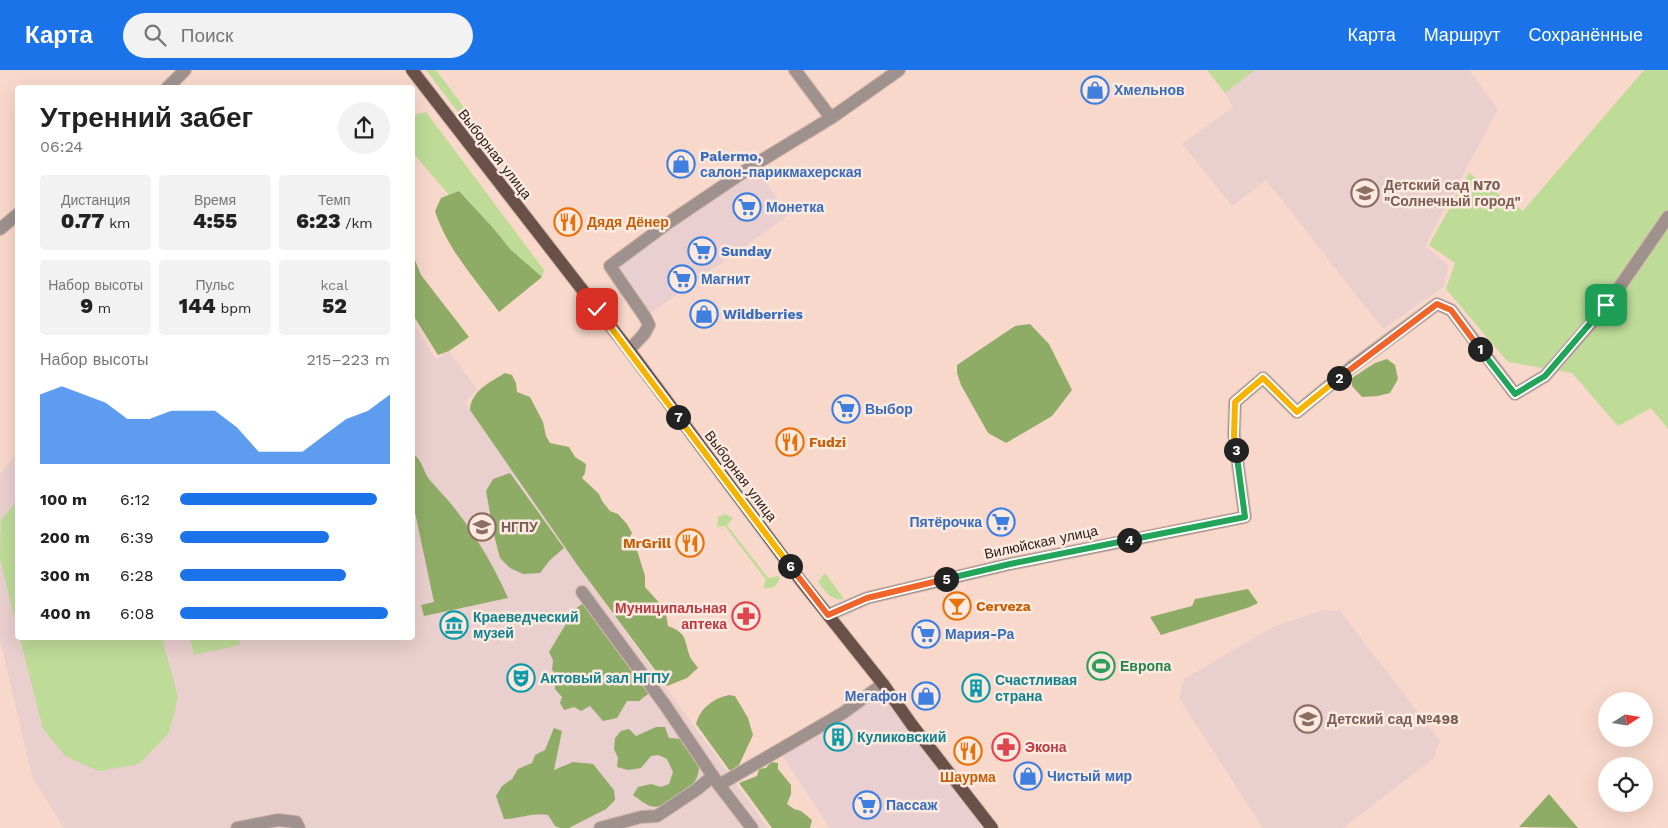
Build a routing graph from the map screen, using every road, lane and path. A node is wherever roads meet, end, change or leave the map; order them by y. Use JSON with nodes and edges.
{"nodes":[{"id":1,"x":185,"y":70,"type":"edge"},
{"id":2,"x":412,"y":70,"type":"edge"},
{"id":3,"x":795,"y":70,"type":"edge"},
{"id":4,"x":898,"y":70,"type":"edge"},
{"id":5,"x":170,"y":85,"type":"edge"},
{"id":6,"x":831,"y":118,"type":"junction"},
{"id":7,"x":15,"y":216,"type":"edge"},
{"id":8,"x":1668,"y":217,"type":"edge"},
{"id":9,"x":0,"y":229,"type":"edge"},
{"id":10,"x":629,"y":350,"type":"junction"},
{"id":11,"x":582,"y":592,"type":"dead end"},
{"id":12,"x":828,"y":615,"type":"junction"},
{"id":13,"x":883,"y":684,"type":"junction"},
{"id":14,"x":716,"y":780,"type":"junction"},
{"id":15,"x":238,"y":828,"type":"edge"},
{"id":16,"x":299,"y":828,"type":"edge"},
{"id":17,"x":600,"y":828,"type":"edge"},
{"id":18,"x":752,"y":828,"type":"edge"},
{"id":19,"x":992,"y":828,"type":"edge"}],
"edges":[{"from":1,"to":5,"type":"street"},
{"from":2,"to":10,"type":"main road","name":"Выборная улица"},
{"from":3,"to":6,"type":"street"},
{"from":4,"to":6,"type":"street"},
{"from":6,"to":10,"type":"street"},
{"from":7,"to":9,"type":"street"},
{"from":8,"to":12,"type":"street","name":"Вилюйская улица"},
{"from":10,"to":12,"type":"main road","name":"Выборная улица"},
{"from":11,"to":14,"type":"street"},
{"from":12,"to":13,"type":"main road","name":"Выборная улица"},
{"from":13,"to":14,"type":"street"},
{"from":13,"to":19,"type":"main road","name":"Выборная улица"},
{"from":14,"to":17,"type":"street"},
{"from":14,"to":18,"type":"street"},
{"from":15,"to":16,"type":"street"}]}
